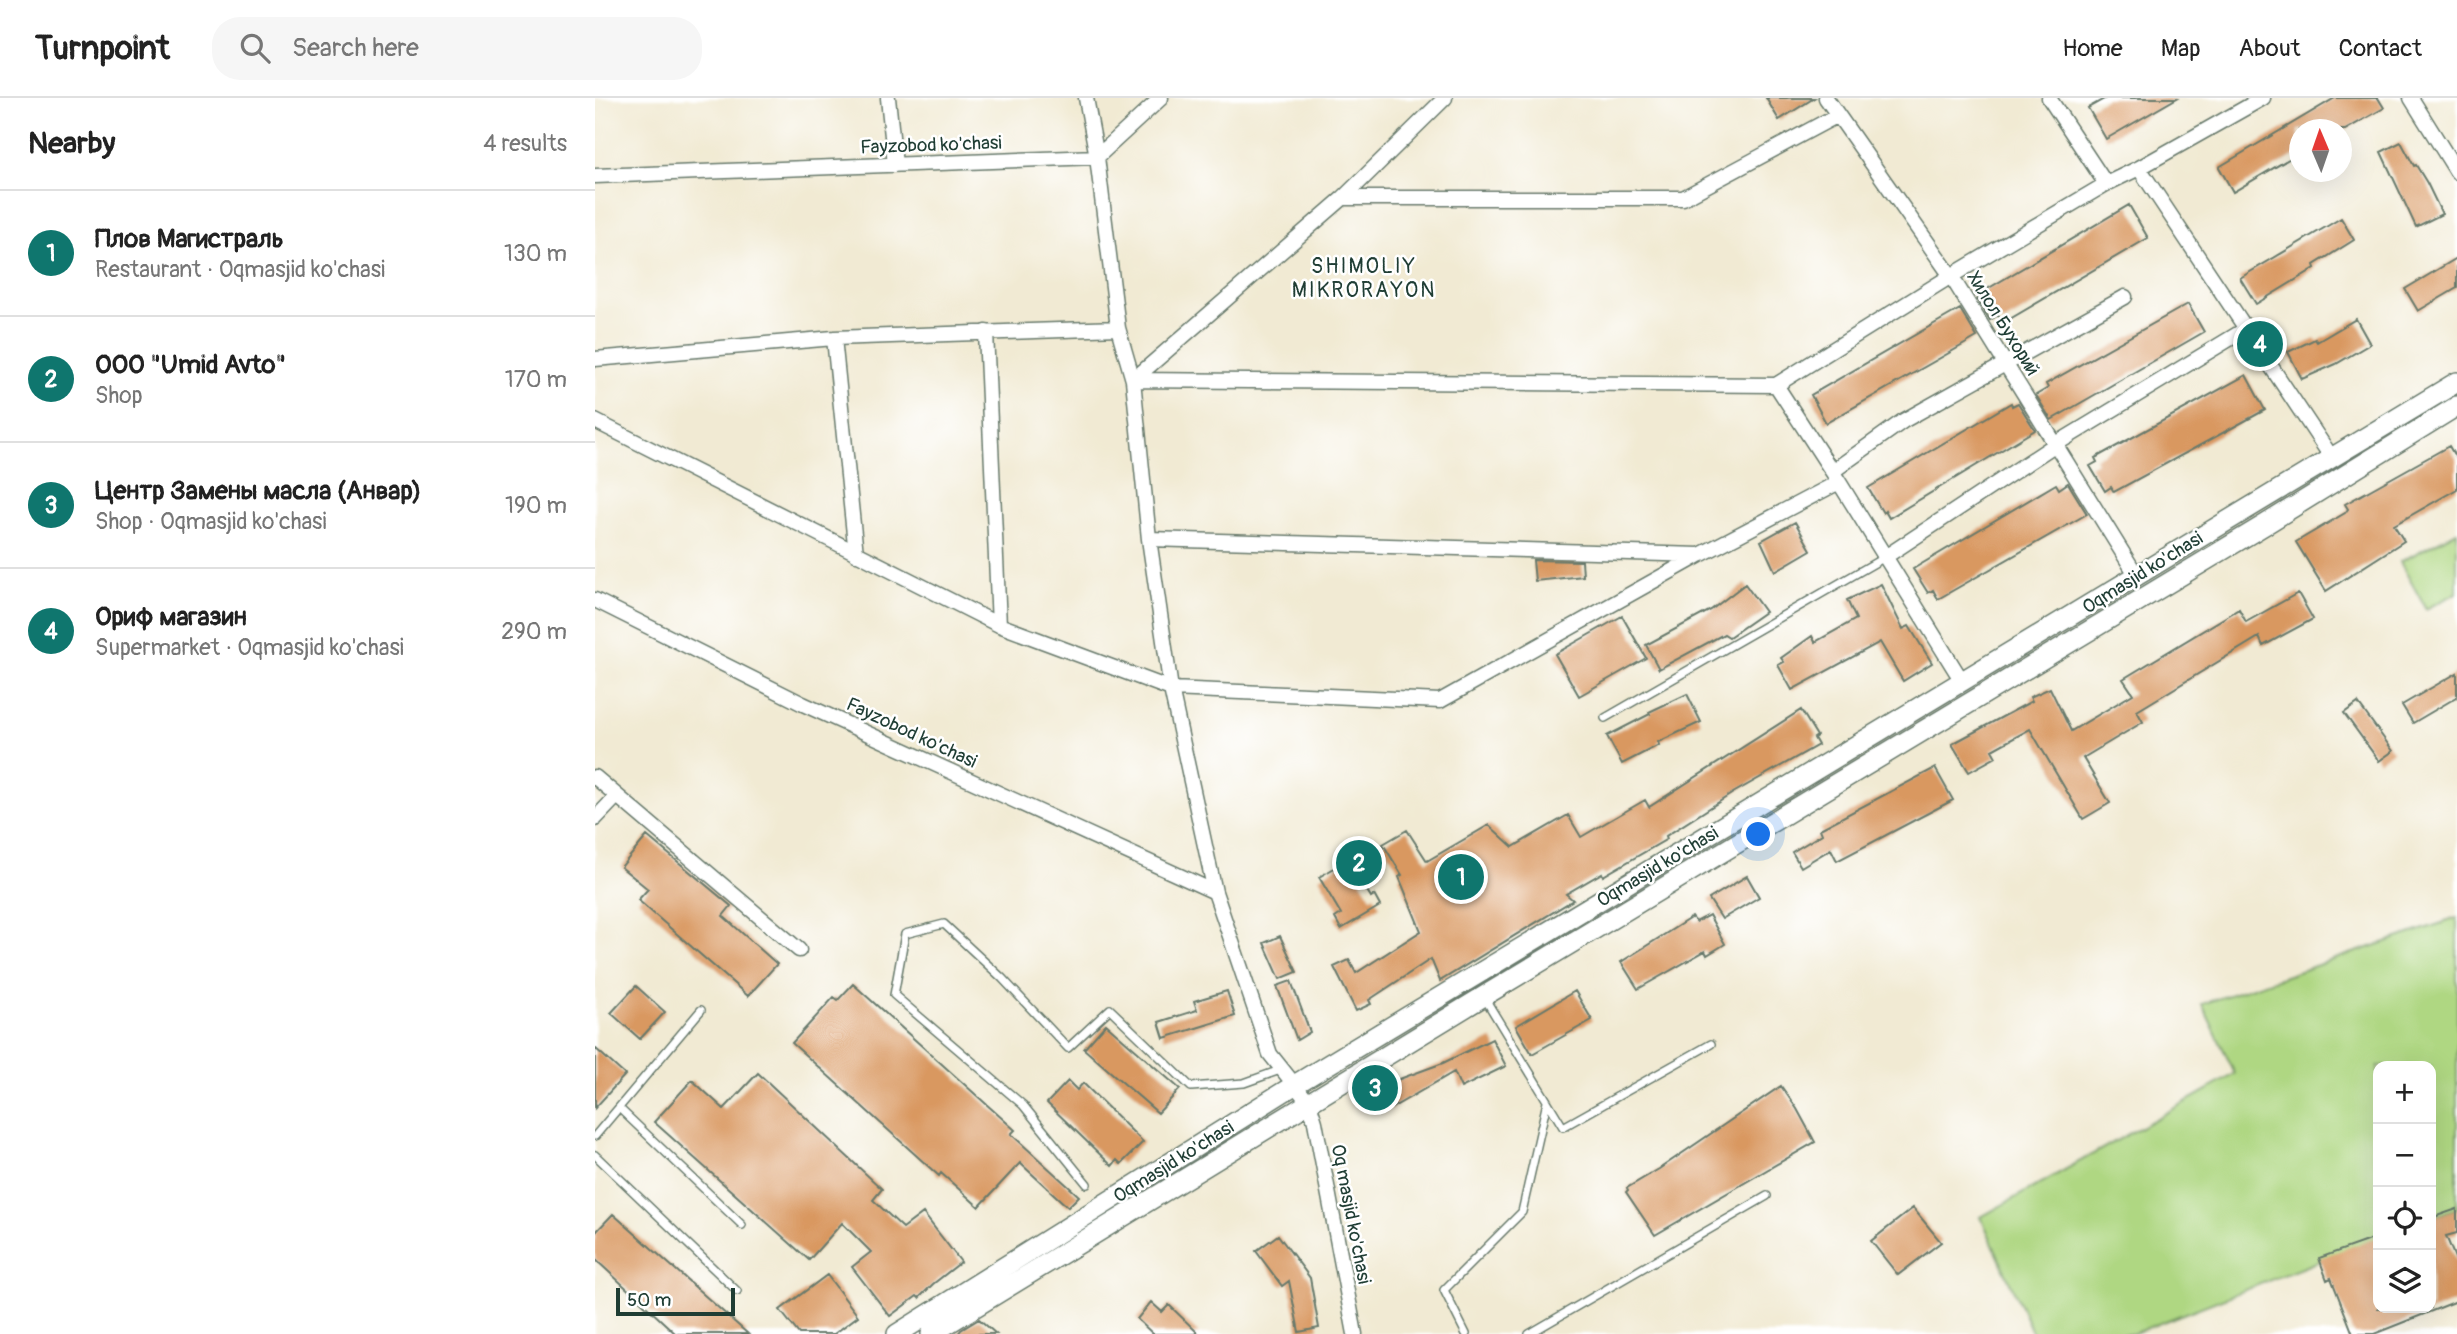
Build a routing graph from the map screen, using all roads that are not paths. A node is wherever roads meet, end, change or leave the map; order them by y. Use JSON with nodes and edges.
{"nodes":[{"id":1,"x":888,"y":98,"type":"edge"},
{"id":2,"x":1086,"y":98,"type":"edge"},
{"id":3,"x":1161,"y":98,"type":"edge"},
{"id":4,"x":1445,"y":98,"type":"edge"},
{"id":5,"x":1826,"y":98,"type":"edge"},
{"id":6,"x":2049,"y":98,"type":"edge"},
{"id":7,"x":2263,"y":98,"type":"edge"},
{"id":8,"x":2411,"y":98,"type":"edge"},
{"id":9,"x":1837,"y":115,"type":"junction"},
{"id":10,"x":1097,"y":157,"type":"junction"},
{"id":11,"x":895,"y":165,"type":"junction"},
{"id":12,"x":2139,"y":168,"type":"junction"},
{"id":13,"x":2457,"y":172,"type":"edge"},
{"id":14,"x":595,"y":176,"type":"edge"},
{"id":15,"x":2106,"y":184,"type":"junction"},
{"id":16,"x":1343,"y":198,"type":"junction"},
{"id":17,"x":1951,"y":276,"type":"junction"},
{"id":18,"x":2125,"y":297,"type":"dead end"},
{"id":19,"x":1118,"y":328,"type":"junction"},
{"id":20,"x":2246,"y":329,"type":"junction"},
{"id":21,"x":986,"y":332,"type":"junction"},
{"id":22,"x":834,"y":338,"type":"junction"},
{"id":23,"x":595,"y":359,"type":"edge"},
{"id":24,"x":2007,"y":363,"type":"junction"},
{"id":25,"x":1133,"y":380,"type":"junction"},
{"id":26,"x":2457,"y":382,"type":"edge"},
{"id":27,"x":1776,"y":385,"type":"junction"},
{"id":28,"x":2457,"y":406,"type":"edge"},
{"id":29,"x":595,"y":421,"type":"edge"},
{"id":30,"x":2056,"y":444,"type":"junction"},
{"id":31,"x":2332,"y":458,"type":"junction"},
{"id":32,"x":1836,"y":477,"type":"junction"},
{"id":33,"x":2254,"y":503,"type":"junction"},
{"id":34,"x":2266,"y":524,"type":"junction"},
{"id":35,"x":1149,"y":539,"type":"junction"},
{"id":36,"x":856,"y":554,"type":"junction"},
{"id":37,"x":1700,"y":555,"type":"junction"},
{"id":38,"x":1885,"y":557,"type":"junction"},
{"id":39,"x":2137,"y":576,"type":"junction"},
{"id":40,"x":595,"y":600,"type":"edge"},
{"id":41,"x":999,"y":625,"type":"junction"},
{"id":42,"x":1962,"y":681,"type":"junction"},
{"id":43,"x":1171,"y":689,"type":"junction"},
{"id":44,"x":1605,"y":718,"type":"dead end"},
{"id":45,"x":595,"y":777,"type":"edge"},
{"id":46,"x":616,"y":797,"type":"junction"},
{"id":47,"x":595,"y":819,"type":"edge"},
{"id":48,"x":1215,"y":892,"type":"junction"},
{"id":49,"x":799,"y":950,"type":"dead end"},
{"id":50,"x":1484,"y":996,"type":"junction"},
{"id":51,"x":701,"y":1010,"type":"dead end"},
{"id":52,"x":1711,"y":1044,"type":"dead end"},
{"id":53,"x":1290,"y":1076,"type":"junction"},
{"id":54,"x":1547,"y":1101,"type":"junction"},
{"id":55,"x":1309,"y":1103,"type":"junction"},
{"id":56,"x":619,"y":1108,"type":"junction"},
{"id":57,"x":595,"y":1136,"type":"edge"},
{"id":58,"x":595,"y":1155,"type":"edge"},
{"id":59,"x":1087,"y":1184,"type":"dead end"},
{"id":60,"x":1766,"y":1196,"type":"dead end"},
{"id":61,"x":742,"y":1225,"type":"dead end"},
{"id":62,"x":737,"y":1292,"type":"dead end"},
{"id":63,"x":897,"y":1334,"type":"edge"},
{"id":64,"x":931,"y":1334,"type":"edge"},
{"id":65,"x":1355,"y":1334,"type":"edge"},
{"id":66,"x":1466,"y":1334,"type":"edge"},
{"id":67,"x":1529,"y":1334,"type":"edge"}],
"edges":[{"from":1,"to":11,"type":"street"},
{"from":2,"to":10,"type":"street"},
{"from":3,"to":10,"type":"street"},
{"from":4,"to":16,"type":"street"},
{"from":5,"to":9,"type":"street","name":"Хилол Бухорий"},
{"from":6,"to":15,"type":"street"},
{"from":7,"to":12,"type":"street"},
{"from":8,"to":13,"type":"street"},
{"from":9,"to":16,"type":"street"},
{"from":9,"to":17,"type":"street","name":"Хилол Бухорий"},
{"from":10,"to":11,"type":"street","name":"Fayzobod ko'chasi"},
{"from":10,"to":19,"type":"street"},
{"from":11,"to":14,"type":"street","name":"Fayzobod ko'chasi"},
{"from":12,"to":15,"type":"street"},
{"from":12,"to":20,"type":"street"},
{"from":15,"to":17,"type":"street"},
{"from":16,"to":25,"type":"street"},
{"from":17,"to":24,"type":"street","name":"Хилол Бухорий"},
{"from":17,"to":27,"type":"street"},
{"from":18,"to":24,"type":"street"},
{"from":19,"to":21,"type":"street"},
{"from":19,"to":25,"type":"street"},
{"from":20,"to":30,"type":"street"},
{"from":20,"to":31,"type":"street"},
{"from":21,"to":22,"type":"street"},
{"from":21,"to":41,"type":"street"},
{"from":22,"to":23,"type":"street"},
{"from":22,"to":36,"type":"street"},
{"from":24,"to":30,"type":"street","name":"Хилол Бухорий"},
{"from":24,"to":32,"type":"street"},
{"from":25,"to":27,"type":"street"},
{"from":25,"to":35,"type":"street"},
{"from":26,"to":31,"type":"main road","name":"Oqmasjid ko'chasi"},
{"from":27,"to":32,"type":"street"},
{"from":28,"to":34,"type":"main road","name":"Oqmasjid ko'chasi"},
{"from":29,"to":36,"type":"street"},
{"from":30,"to":38,"type":"street"},
{"from":30,"to":39,"type":"street","name":"Хилол Бухорий"},
{"from":31,"to":33,"type":"main road","name":"Oqmasjid ko'chasi"},
{"from":32,"to":37,"type":"street"},
{"from":32,"to":38,"type":"street"},
{"from":33,"to":34,"type":"main road"},
{"from":33,"to":39,"type":"main road","name":"Oqmasjid ko'chasi"},
{"from":34,"to":50,"type":"main road","name":"Oqmasjid ko'chasi"},
{"from":35,"to":37,"type":"street"},
{"from":35,"to":43,"type":"street"},
{"from":36,"to":41,"type":"street"},
{"from":37,"to":43,"type":"street"},
{"from":38,"to":42,"type":"street"},
{"from":38,"to":44,"type":"lane"},
{"from":39,"to":42,"type":"main road","name":"Oqmasjid ko'chasi"},
{"from":40,"to":48,"type":"street","name":"Fayzobod ko'chasi"},
{"from":41,"to":43,"type":"street"},
{"from":42,"to":53,"type":"main road","name":"Oqmasjid ko'chasi"},
{"from":43,"to":48,"type":"street"},
{"from":45,"to":46,"type":"street"},
{"from":46,"to":47,"type":"street"},
{"from":46,"to":49,"type":"street"},
{"from":48,"to":53,"type":"street"},
{"from":50,"to":54,"type":"lane"},
{"from":50,"to":55,"type":"main road","name":"Oqmasjid ko'chasi"},
{"from":51,"to":56,"type":"lane"},
{"from":52,"to":54,"type":"lane"},
{"from":53,"to":55,"type":"street"},
{"from":53,"to":59,"type":"lane"},
{"from":53,"to":63,"type":"main road","name":"Oqmasjid ko'chasi"},
{"from":54,"to":66,"type":"lane"},
{"from":55,"to":64,"type":"main road","name":"Oqmasjid ko'chasi"},
{"from":55,"to":65,"type":"street","name":"Oq masjid ko'chasi"},
{"from":56,"to":57,"type":"lane"},
{"from":56,"to":61,"type":"lane"},
{"from":58,"to":62,"type":"lane"},
{"from":60,"to":67,"type":"lane"}]}
